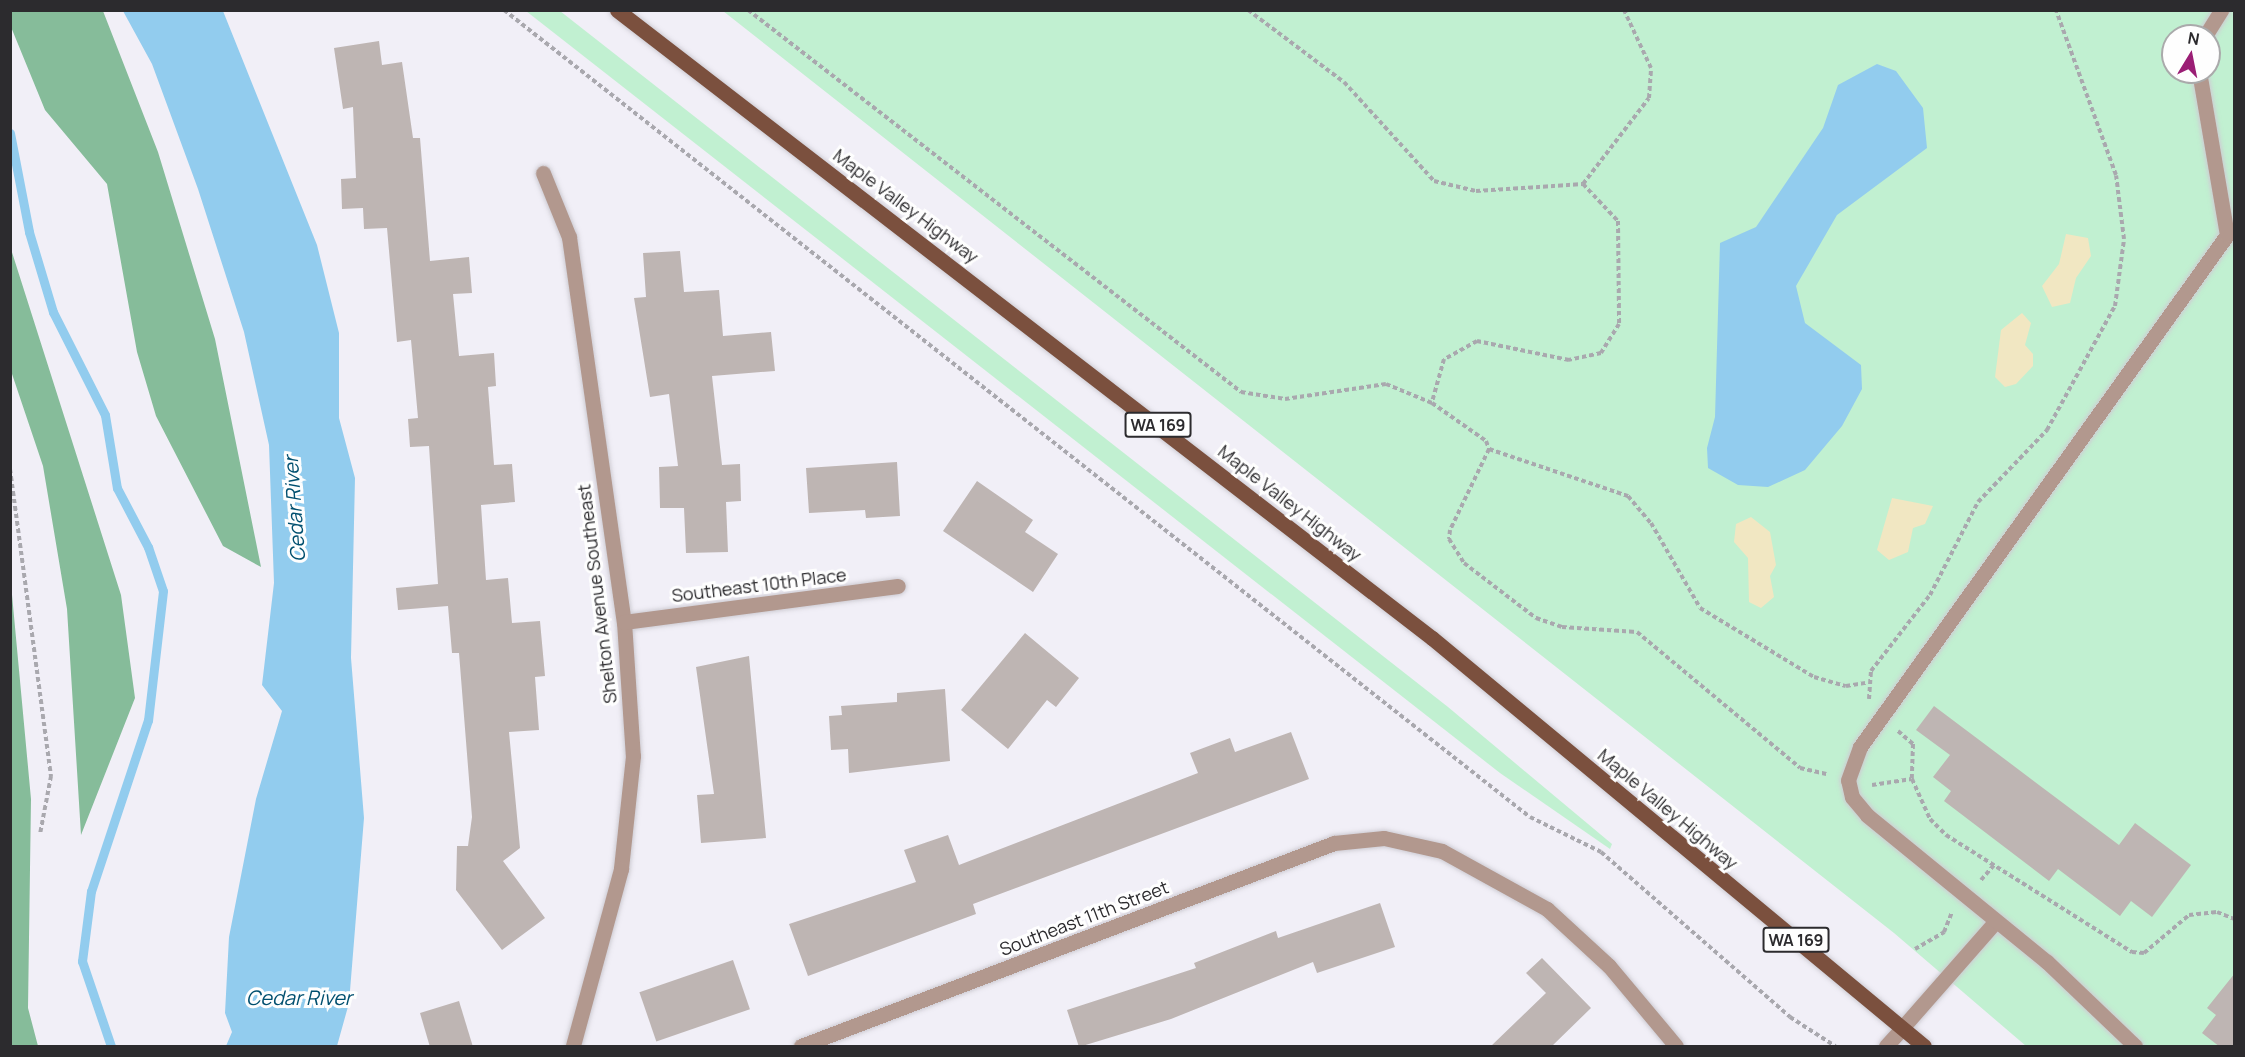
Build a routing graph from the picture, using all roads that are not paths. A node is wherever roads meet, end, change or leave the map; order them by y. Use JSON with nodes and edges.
{"nodes":[{"id":1,"x":617,"y":10,"type":"edge"},
{"id":2,"x":2221,"y":10,"type":"edge"},
{"id":3,"x":2212,"y":24,"type":"edge"},
{"id":4,"x":2201,"y":84,"type":"edge"},
{"id":5,"x":543,"y":173,"type":"dead end"},
{"id":6,"x":898,"y":586,"type":"dead end"},
{"id":7,"x":624,"y":622,"type":"junction"},
{"id":8,"x":1996,"y":921,"type":"junction"},
{"id":9,"x":1902,"y":1028,"type":"junction"},
{"id":10,"x":1672,"y":1045,"type":"edge"},
{"id":11,"x":573,"y":1047,"type":"edge"},
{"id":12,"x":801,"y":1047,"type":"edge"},
{"id":13,"x":1886,"y":1047,"type":"edge"},
{"id":14,"x":1924,"y":1047,"type":"edge"},
{"id":15,"x":2135,"y":1047,"type":"edge"}],
"edges":[{"from":1,"to":9,"type":"main road","name":"Maple Valley Highway","number":"WA 169"},
{"from":2,"to":3,"type":"street"},
{"from":4,"to":8,"type":"street"},
{"from":5,"to":7,"type":"street","name":"Shelton Avenue Southeast"},
{"from":6,"to":7,"type":"street","name":"Southeast 10th Place"},
{"from":7,"to":11,"type":"street","name":"Shelton Avenue Southeast"},
{"from":8,"to":9,"type":"street"},
{"from":8,"to":15,"type":"street"},
{"from":9,"to":13,"type":"street"},
{"from":9,"to":14,"type":"main road","name":"Maple Valley Highway","number":"WA 169"},
{"from":10,"to":12,"type":"street","name":"Southeast 11th Street"}]}
